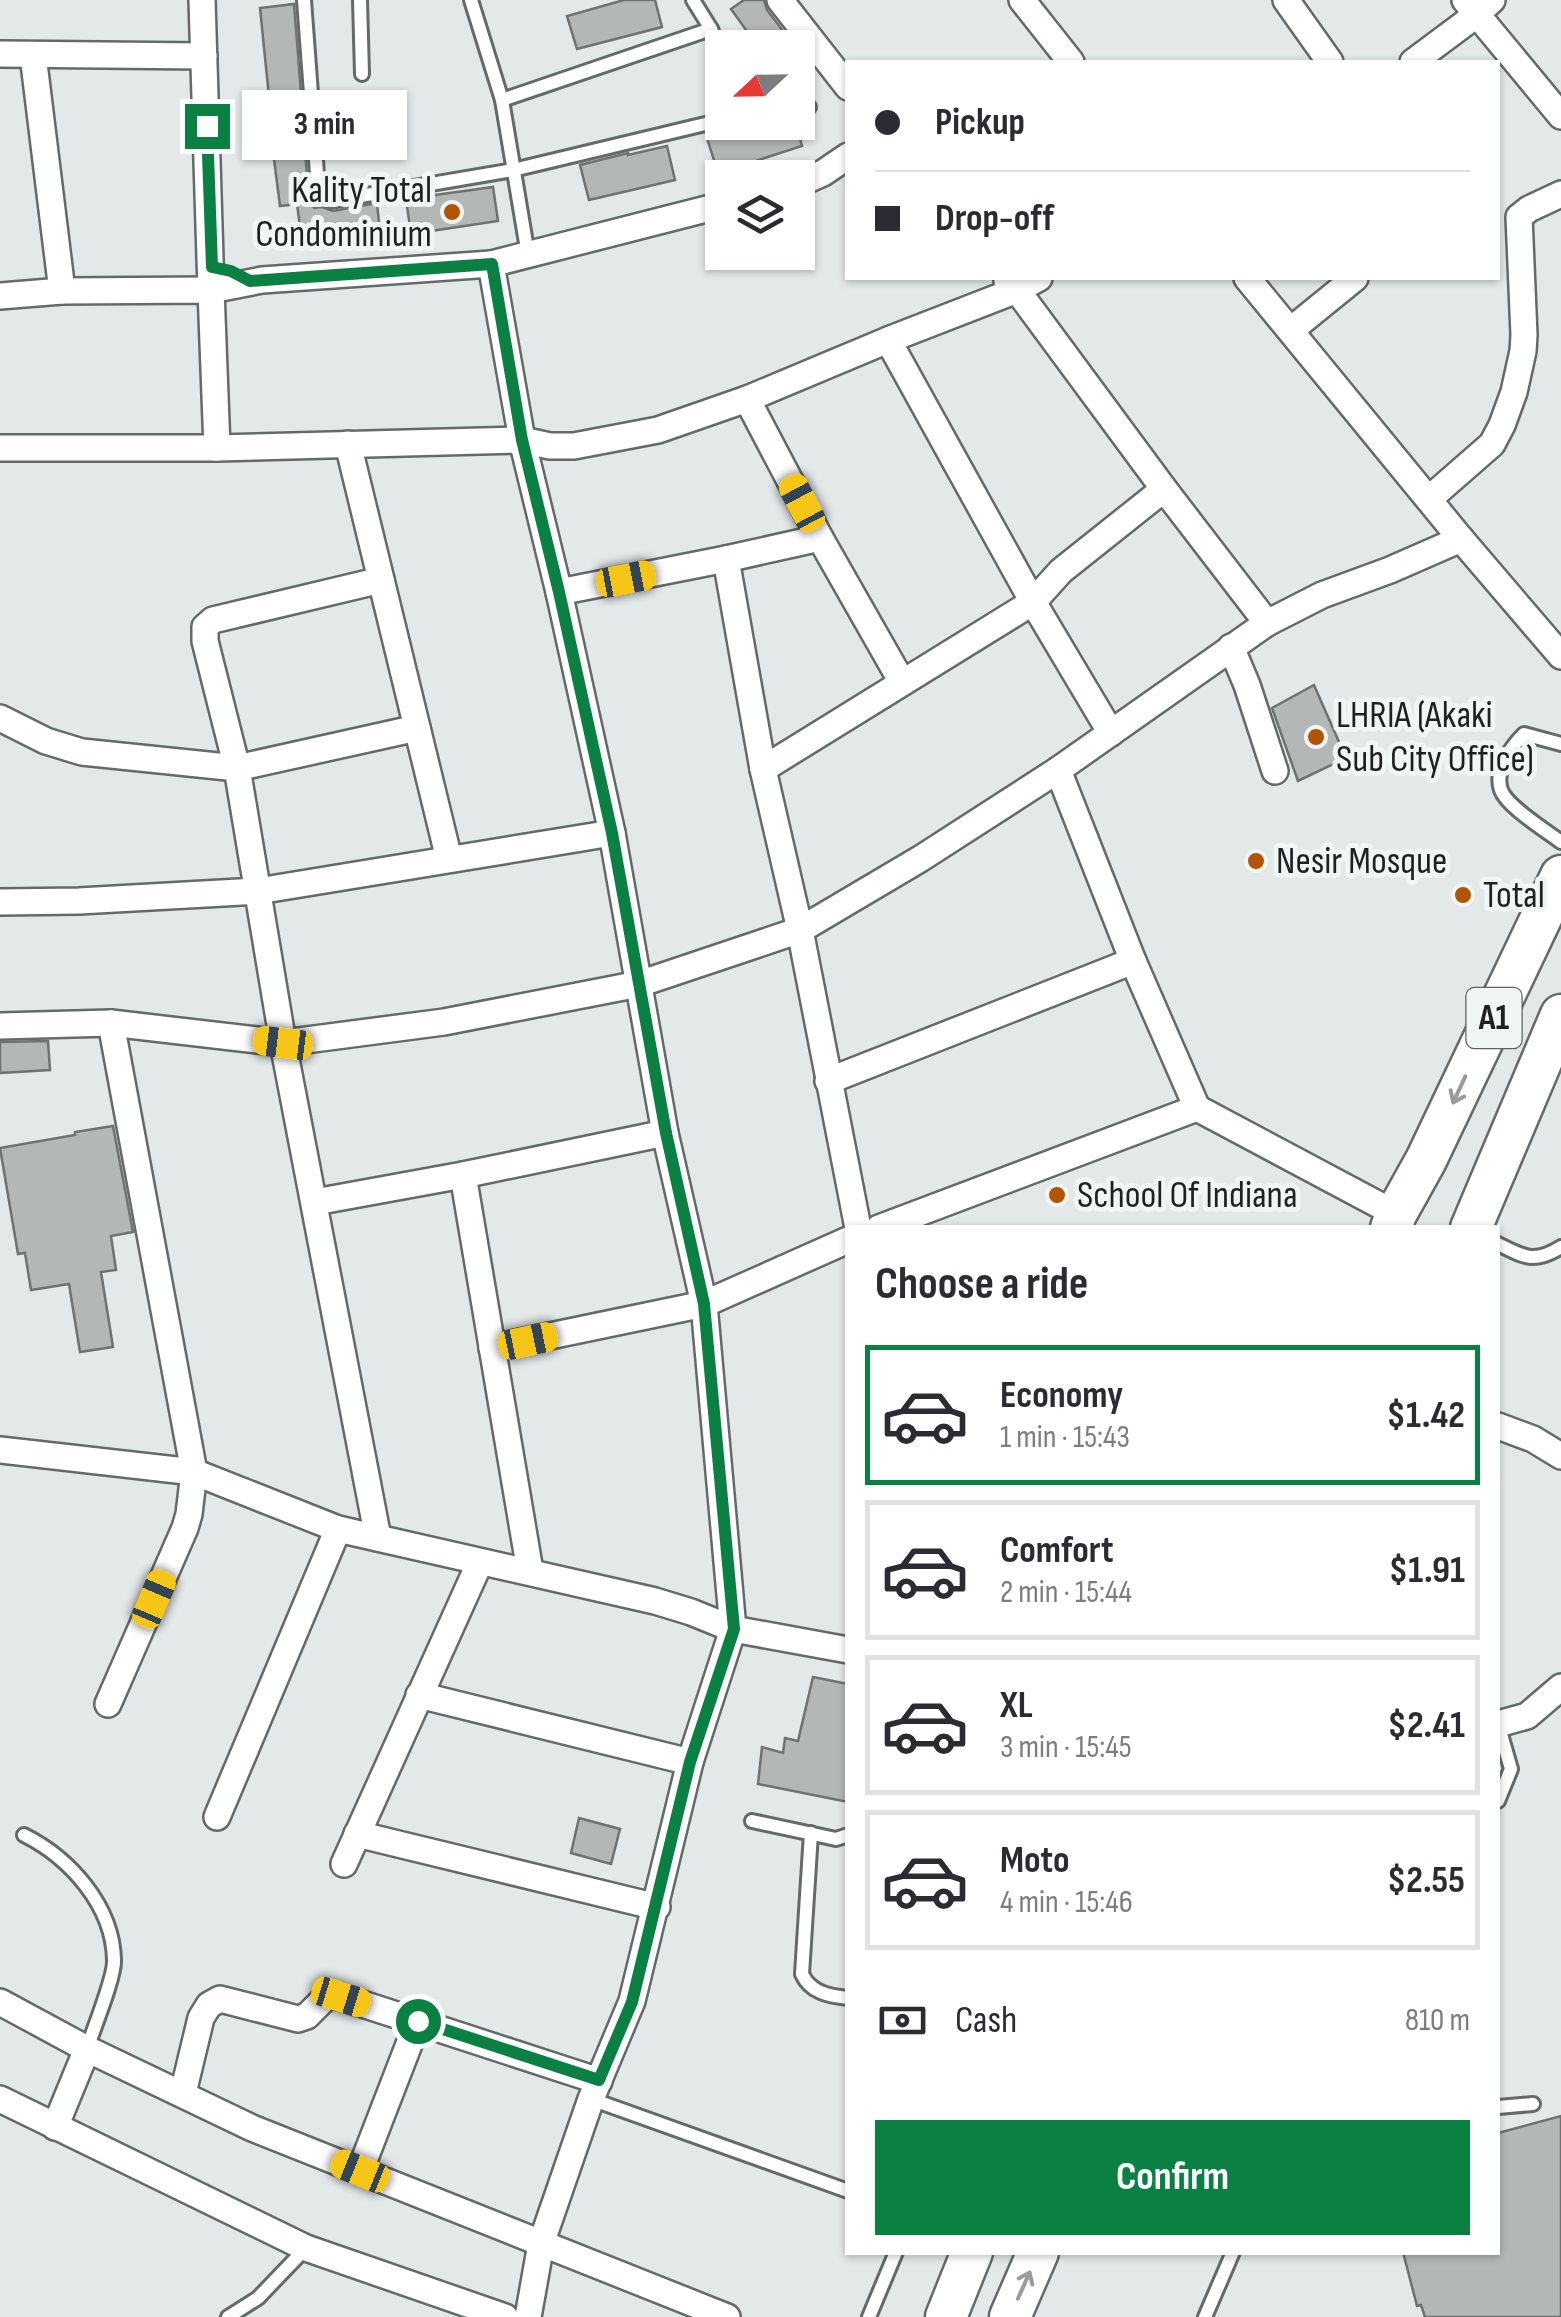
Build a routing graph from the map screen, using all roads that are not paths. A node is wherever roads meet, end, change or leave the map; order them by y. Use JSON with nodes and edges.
{"nodes":[{"id":1,"x":202,"y":0,"type":"edge"},
{"id":2,"x":304,"y":0,"type":"edge"},
{"id":3,"x":360,"y":0,"type":"edge"},
{"id":4,"x":471,"y":0,"type":"edge"},
{"id":5,"x":693,"y":0,"type":"edge"},
{"id":6,"x":780,"y":0,"type":"edge"},
{"id":7,"x":1022,"y":0,"type":"edge"},
{"id":8,"x":1286,"y":0,"type":"edge"},
{"id":9,"x":1478,"y":5,"type":"edge"},
{"id":10,"x":711,"y":29,"type":"joint"},
{"id":11,"x":0,"y":54,"type":"edge"},
{"id":12,"x":34,"y":55,"type":"junction"},
{"id":13,"x":204,"y":56,"type":"junction"},
{"id":14,"x":1069,"y":60,"type":"edge"},
{"id":15,"x":1329,"y":60,"type":"edge"},
{"id":16,"x":1415,"y":60,"type":"edge"},
{"id":17,"x":362,"y":74,"type":"dead end"},
{"id":18,"x":845,"y":83,"type":"edge"},
{"id":19,"x":502,"y":100,"type":"junction"},
{"id":20,"x":1561,"y":116,"type":"edge"},
{"id":21,"x":705,"y":124,"type":"edge"},
{"id":22,"x":845,"y":158,"type":"edge"},
{"id":23,"x":513,"y":170,"type":"junction"},
{"id":24,"x":815,"y":177,"type":"edge"},
{"id":25,"x":1561,"y":194,"type":"edge"},
{"id":26,"x":705,"y":209,"type":"edge"},
{"id":27,"x":528,"y":255,"type":"junction"},
{"id":28,"x":492,"y":264,"type":"junction"},
{"id":29,"x":212,"y":278,"type":"junction"},
{"id":30,"x":1249,"y":280,"type":"edge"},
{"id":31,"x":1352,"y":280,"type":"edge"},
{"id":32,"x":1020,"y":282,"type":"edge"},
{"id":33,"x":62,"y":291,"type":"junction"},
{"id":34,"x":0,"y":296,"type":"edge"},
{"id":35,"x":1290,"y":330,"type":"junction"},
{"id":36,"x":888,"y":340,"type":"junction"},
{"id":37,"x":747,"y":399,"type":"junction"},
{"id":38,"x":522,"y":440,"type":"junction"},
{"id":39,"x":348,"y":444,"type":"junction"},
{"id":40,"x":0,"y":448,"type":"edge"},
{"id":41,"x":217,"y":448,"type":"junction"},
{"id":42,"x":1164,"y":489,"type":"junction"},
{"id":43,"x":1429,"y":499,"type":"junction"},
{"id":44,"x":820,"y":538,"type":"junction"},
{"id":45,"x":1460,"y":539,"type":"junction"},
{"id":46,"x":726,"y":559,"type":"junction"},
{"id":47,"x":381,"y":580,"type":"junction"},
{"id":48,"x":559,"y":592,"type":"junction"},
{"id":49,"x":1033,"y":602,"type":"junction"},
{"id":50,"x":1267,"y":623,"type":"junction"},
{"id":51,"x":1231,"y":647,"type":"junction"},
{"id":52,"x":1561,"y":656,"type":"edge"},
{"id":53,"x":902,"y":682,"type":"junction"},
{"id":54,"x":0,"y":718,"type":"edge"},
{"id":55,"x":417,"y":728,"type":"junction"},
{"id":56,"x":1111,"y":733,"type":"junction"},
{"id":57,"x":1561,"y":744,"type":"edge"},
{"id":58,"x":237,"y":768,"type":"junction"},
{"id":59,"x":763,"y":769,"type":"junction"},
{"id":60,"x":1058,"y":770,"type":"junction"},
{"id":61,"x":1275,"y":770,"type":"dead end"},
{"id":62,"x":612,"y":833,"type":"junction"},
{"id":63,"x":1561,"y":842,"type":"edge"},
{"id":64,"x":449,"y":859,"type":"junction"},
{"id":65,"x":1561,"y":876,"type":"edge"},
{"id":66,"x":258,"y":891,"type":"junction"},
{"id":67,"x":0,"y":902,"type":"edge"},
{"id":68,"x":800,"y":930,"type":"junction"},
{"id":69,"x":1133,"y":962,"type":"junction"},
{"id":70,"x":639,"y":984,"type":"junction"},
{"id":71,"x":1561,"y":1015,"type":"edge"},
{"id":72,"x":112,"y":1023,"type":"junction"},
{"id":73,"x":0,"y":1026,"type":"edge"},
{"id":74,"x":283,"y":1043,"type":"junction"},
{"id":75,"x":828,"y":1081,"type":"junction"},
{"id":76,"x":1197,"y":1108,"type":"junction"},
{"id":77,"x":666,"y":1133,"type":"junction"},
{"id":78,"x":463,"y":1175,"type":"junction"},
{"id":79,"x":315,"y":1202,"type":"junction"},
{"id":80,"x":1393,"y":1221,"type":"edge"},
{"id":81,"x":857,"y":1225,"type":"edge"},
{"id":82,"x":888,"y":1225,"type":"edge"},
{"id":83,"x":1472,"y":1225,"type":"edge"},
{"id":84,"x":845,"y":1241,"type":"edge"},
{"id":85,"x":1500,"y":1245,"type":"edge"},
{"id":86,"x":1561,"y":1248,"type":"edge"},
{"id":87,"x":704,"y":1304,"type":"junction"},
{"id":88,"x":492,"y":1348,"type":"junction"},
{"id":89,"x":1500,"y":1427,"type":"edge"},
{"id":90,"x":0,"y":1450,"type":"edge"},
{"id":91,"x":1561,"y":1456,"type":"edge"},
{"id":92,"x":194,"y":1472,"type":"junction"},
{"id":93,"x":338,"y":1528,"type":"junction"},
{"id":94,"x":378,"y":1538,"type":"junction"},
{"id":95,"x":480,"y":1562,"type":"junction"},
{"id":96,"x":530,"y":1572,"type":"junction"},
{"id":97,"x":734,"y":1629,"type":"junction"},
{"id":98,"x":845,"y":1649,"type":"edge"},
{"id":99,"x":1561,"y":1687,"type":"edge"},
{"id":100,"x":419,"y":1695,"type":"junction"},
{"id":101,"x":108,"y":1704,"type":"dead end"},
{"id":102,"x":1500,"y":1723,"type":"edge"},
{"id":103,"x":1500,"y":1731,"type":"edge"},
{"id":104,"x":690,"y":1762,"type":"junction"},
{"id":105,"x":1500,"y":1796,"type":"edge"},
{"id":106,"x":217,"y":1818,"type":"dead end"},
{"id":107,"x":752,"y":1821,"type":"dead end"},
{"id":108,"x":811,"y":1833,"type":"junction"},
{"id":109,"x":357,"y":1834,"type":"junction"},
{"id":110,"x":24,"y":1835,"type":"dead end"},
{"id":111,"x":845,"y":1836,"type":"edge"},
{"id":112,"x":344,"y":1864,"type":"dead end"},
{"id":113,"x":656,"y":1908,"type":"junction"},
{"id":114,"x":845,"y":1997,"type":"edge"},
{"id":115,"x":0,"y":2002,"type":"edge"},
{"id":116,"x":418,"y":2021,"type":"junction"},
{"id":117,"x":87,"y":2049,"type":"junction"},
{"id":118,"x":595,"y":2090,"type":"junction"},
{"id":119,"x":183,"y":2093,"type":"junction"},
{"id":120,"x":0,"y":2100,"type":"edge"},
{"id":121,"x":1533,"y":2104,"type":"dead end"},
{"id":122,"x":1500,"y":2107,"type":"edge"},
{"id":123,"x":55,"y":2127,"type":"junction"},
{"id":124,"x":360,"y":2171,"type":"junction"},
{"id":125,"x":845,"y":2191,"type":"edge"},
{"id":126,"x":541,"y":2244,"type":"junction"},
{"id":127,"x":306,"y":2248,"type":"junction"},
{"id":128,"x":895,"y":2255,"type":"edge"},
{"id":129,"x":971,"y":2255,"type":"edge"},
{"id":130,"x":1037,"y":2255,"type":"edge"},
{"id":131,"x":1232,"y":2255,"type":"edge"},
{"id":132,"x":228,"y":2317,"type":"edge"},
{"id":133,"x":505,"y":2317,"type":"edge"},
{"id":134,"x":528,"y":2317,"type":"edge"},
{"id":135,"x":726,"y":2317,"type":"edge"},
{"id":136,"x":869,"y":2317,"type":"edge"},
{"id":137,"x":946,"y":2317,"type":"edge"},
{"id":138,"x":1010,"y":2317,"type":"edge"},
{"id":139,"x":1205,"y":2317,"type":"edge"}],
"edges":[{"from":1,"to":13,"type":"street"},
{"from":2,"to":23,"type":"lane"},
{"from":3,"to":17,"type":"lane"},
{"from":4,"to":19,"type":"lane"},
{"from":5,"to":10,"type":"lane"},
{"from":6,"to":18,"type":"street"},
{"from":7,"to":14,"type":"street"},
{"from":8,"to":15,"type":"street"},
{"from":9,"to":16,"type":"street"},
{"from":9,"to":20,"type":"street"},
{"from":10,"to":19,"type":"lane"},
{"from":11,"to":12,"type":"street"},
{"from":12,"to":13,"type":"street"},
{"from":12,"to":33,"type":"street"},
{"from":13,"to":29,"type":"street"},
{"from":19,"to":23,"type":"lane"},
{"from":21,"to":23,"type":"lane"},
{"from":22,"to":24,"type":"street"},
{"from":23,"to":27,"type":"lane"},
{"from":25,"to":43,"type":"street"},
{"from":26,"to":27,"type":"street"},
{"from":27,"to":28,"type":"street"},
{"from":28,"to":29,"type":"street"},
{"from":28,"to":38,"type":"street"},
{"from":29,"to":33,"type":"street"},
{"from":29,"to":41,"type":"street"},
{"from":30,"to":35,"type":"street"},
{"from":31,"to":35,"type":"street"},
{"from":32,"to":36,"type":"street"},
{"from":32,"to":42,"type":"street"},
{"from":33,"to":34,"type":"street"},
{"from":35,"to":43,"type":"street"},
{"from":36,"to":37,"type":"street"},
{"from":36,"to":49,"type":"street"},
{"from":37,"to":38,"type":"street"},
{"from":37,"to":44,"type":"street"},
{"from":38,"to":39,"type":"street"},
{"from":38,"to":48,"type":"street"},
{"from":39,"to":41,"type":"street"},
{"from":39,"to":47,"type":"street"},
{"from":40,"to":41,"type":"street"},
{"from":42,"to":49,"type":"street"},
{"from":42,"to":50,"type":"street"},
{"from":43,"to":45,"type":"street"},
{"from":44,"to":46,"type":"street"},
{"from":44,"to":53,"type":"street"},
{"from":45,"to":50,"type":"street"},
{"from":45,"to":52,"type":"street"},
{"from":46,"to":48,"type":"street"},
{"from":46,"to":59,"type":"street"},
{"from":47,"to":55,"type":"street"},
{"from":47,"to":58,"type":"street"},
{"from":48,"to":62,"type":"street"},
{"from":49,"to":53,"type":"street"},
{"from":49,"to":56,"type":"street"},
{"from":50,"to":51,"type":"street"},
{"from":51,"to":56,"type":"street"},
{"from":51,"to":61,"type":"street"},
{"from":53,"to":59,"type":"street"},
{"from":54,"to":58,"type":"street"},
{"from":55,"to":58,"type":"street"},
{"from":55,"to":64,"type":"street"},
{"from":56,"to":60,"type":"street"},
{"from":57,"to":63,"type":"lane"},
{"from":58,"to":66,"type":"street"},
{"from":59,"to":68,"type":"street"},
{"from":60,"to":68,"type":"street"},
{"from":60,"to":69,"type":"street"},
{"from":62,"to":64,"type":"street"},
{"from":62,"to":70,"type":"street"},
{"from":64,"to":66,"type":"street"},
{"from":65,"to":80,"type":"main road","number":"A1","one_way":true},
{"from":66,"to":67,"type":"street"},
{"from":66,"to":74,"type":"street"},
{"from":68,"to":70,"type":"street"},
{"from":68,"to":75,"type":"street"},
{"from":69,"to":75,"type":"street"},
{"from":69,"to":76,"type":"street"},
{"from":70,"to":74,"type":"street"},
{"from":70,"to":77,"type":"street"},
{"from":71,"to":83,"type":"main road","number":"A1"},
{"from":72,"to":73,"type":"street"},
{"from":72,"to":74,"type":"street"},
{"from":72,"to":92,"type":"street"},
{"from":74,"to":79,"type":"street"},
{"from":75,"to":81,"type":"street"},
{"from":76,"to":80,"type":"street"},
{"from":76,"to":82,"type":"street"},
{"from":77,"to":78,"type":"street"},
{"from":77,"to":87,"type":"street"},
{"from":78,"to":79,"type":"street"},
{"from":78,"to":88,"type":"street"},
{"from":79,"to":94,"type":"street"},
{"from":84,"to":87,"type":"street"},
{"from":85,"to":86,"type":"lane"},
{"from":87,"to":88,"type":"street"},
{"from":87,"to":97,"type":"street"},
{"from":88,"to":96,"type":"street"},
{"from":89,"to":91,"type":"street"},
{"from":90,"to":92,"type":"street"},
{"from":92,"to":93,"type":"street"},
{"from":92,"to":101,"type":"street"},
{"from":93,"to":94,"type":"street"},
{"from":93,"to":106,"type":"street"},
{"from":94,"to":95,"type":"street"},
{"from":95,"to":96,"type":"street"},
{"from":95,"to":100,"type":"street"},
{"from":96,"to":97,"type":"street"},
{"from":97,"to":98,"type":"street"},
{"from":97,"to":104,"type":"street"},
{"from":99,"to":102,"type":"street"},
{"from":100,"to":104,"type":"street"},
{"from":100,"to":109,"type":"street"},
{"from":103,"to":105,"type":"lane"},
{"from":104,"to":113,"type":"street"},
{"from":107,"to":108,"type":"lane"},
{"from":108,"to":111,"type":"lane"},
{"from":108,"to":114,"type":"lane"},
{"from":109,"to":112,"type":"street"},
{"from":109,"to":113,"type":"street"},
{"from":110,"to":117,"type":"lane"},
{"from":113,"to":118,"type":"street"},
{"from":115,"to":117,"type":"street"},
{"from":116,"to":118,"type":"street"},
{"from":116,"to":119,"type":"street"},
{"from":116,"to":124,"type":"street"},
{"from":117,"to":119,"type":"street"},
{"from":117,"to":123,"type":"street"},
{"from":118,"to":125,"type":"lane"},
{"from":118,"to":126,"type":"street"},
{"from":119,"to":124,"type":"street"},
{"from":120,"to":123,"type":"street"},
{"from":121,"to":122,"type":"lane"},
{"from":123,"to":127,"type":"street"},
{"from":124,"to":126,"type":"street"},
{"from":126,"to":134,"type":"street"},
{"from":126,"to":135,"type":"street"},
{"from":127,"to":132,"type":"lane"},
{"from":127,"to":133,"type":"street"},
{"from":128,"to":136,"type":"lane"},
{"from":129,"to":137,"type":"main road"},
{"from":138,"to":130,"type":"main road","one_way":true},
{"from":131,"to":139,"type":"lane"}]}
